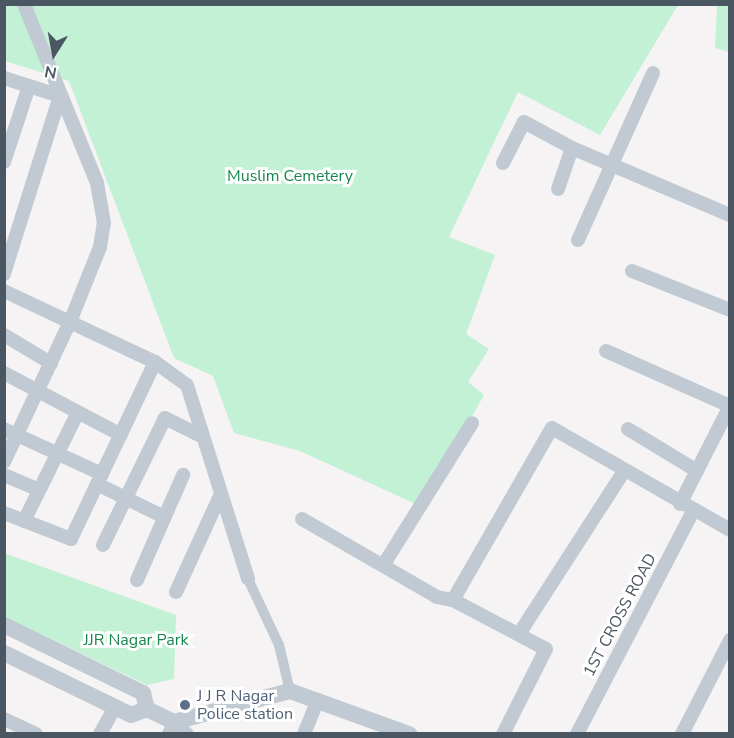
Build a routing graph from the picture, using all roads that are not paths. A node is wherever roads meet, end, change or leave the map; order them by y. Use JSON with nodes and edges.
{"nodes":[{"id":1,"x":24,"y":4,"type":"edge"},
{"id":2,"x":653,"y":73,"type":"dead end"},
{"id":3,"x":4,"y":78,"type":"edge"},
{"id":4,"x":28,"y":86,"type":"junction"},
{"id":5,"x":60,"y":96,"type":"junction"},
{"id":6,"x":572,"y":148,"type":"junction"},
{"id":7,"x":4,"y":162,"type":"edge"},
{"id":8,"x":503,"y":163,"type":"dead end"},
{"id":9,"x":609,"y":164,"type":"junction"},
{"id":10,"x":558,"y":189,"type":"dead end"},
{"id":11,"x":729,"y":214,"type":"edge"},
{"id":12,"x":578,"y":240,"type":"dead end"},
{"id":13,"x":632,"y":272,"type":"dead end"},
{"id":14,"x":4,"y":274,"type":"edge"},
{"id":15,"x":4,"y":291,"type":"edge"},
{"id":16,"x":729,"y":310,"type":"edge"},
{"id":17,"x":70,"y":322,"type":"junction"},
{"id":18,"x":4,"y":334,"type":"edge"},
{"id":19,"x":606,"y":351,"type":"dead end"},
{"id":20,"x":155,"y":362,"type":"junction"},
{"id":21,"x":51,"y":363,"type":"junction"},
{"id":22,"x":4,"y":373,"type":"edge"},
{"id":23,"x":38,"y":392,"type":"junction"},
{"id":24,"x":729,"y":406,"type":"edge"},
{"id":25,"x":77,"y":414,"type":"junction"},
{"id":26,"x":472,"y":423,"type":"dead end"},
{"id":27,"x":628,"y":429,"type":"dead end"},
{"id":28,"x":11,"y":432,"type":"edge"},
{"id":29,"x":120,"y":435,"type":"junction"},
{"id":30,"x":204,"y":437,"type":"junction"},
{"id":31,"x":57,"y":454,"type":"junction"},
{"id":32,"x":4,"y":462,"type":"edge"},
{"id":33,"x":624,"y":471,"type":"junction"},
{"id":34,"x":697,"y":471,"type":"junction"},
{"id":35,"x":4,"y":475,"type":"edge"},
{"id":36,"x":183,"y":475,"type":"dead end"},
{"id":37,"x":100,"y":479,"type":"junction"},
{"id":38,"x":39,"y":490,"type":"junction"},
{"id":39,"x":220,"y":496,"type":"junction"},
{"id":40,"x":126,"y":498,"type":"junction"},
{"id":41,"x":686,"y":508,"type":"junction"},
{"id":42,"x":4,"y":513,"type":"edge"},
{"id":43,"x":164,"y":517,"type":"junction"},
{"id":44,"x":302,"y":519,"type":"dead end"},
{"id":45,"x":24,"y":521,"type":"junction"},
{"id":46,"x":729,"y":530,"type":"edge"},
{"id":47,"x":103,"y":545,"type":"dead end"},
{"id":48,"x":384,"y":564,"type":"junction"},
{"id":49,"x":248,"y":579,"type":"joint"},
{"id":50,"x":137,"y":580,"type":"dead end"},
{"id":51,"x":176,"y":592,"type":"dead end"},
{"id":52,"x":453,"y":600,"type":"junction"},
{"id":53,"x":4,"y":625,"type":"edge"},
{"id":54,"x":519,"y":634,"type":"junction"},
{"id":55,"x":729,"y":640,"type":"edge"},
{"id":56,"x":4,"y":653,"type":"edge"},
{"id":57,"x":290,"y":691,"type":"junction"},
{"id":58,"x":318,"y":700,"type":"junction"},
{"id":59,"x":114,"y":707,"type":"junction"},
{"id":60,"x":147,"y":709,"type":"junction"},
{"id":61,"x":4,"y":719,"type":"edge"},
{"id":62,"x":171,"y":728,"type":"edge"},
{"id":63,"x":36,"y":734,"type":"edge"},
{"id":64,"x":100,"y":734,"type":"edge"},
{"id":65,"x":187,"y":734,"type":"edge"},
{"id":66,"x":304,"y":734,"type":"edge"},
{"id":67,"x":409,"y":734,"type":"edge"},
{"id":68,"x":503,"y":734,"type":"edge"},
{"id":69,"x":577,"y":734,"type":"edge"},
{"id":70,"x":681,"y":734,"type":"edge"}],
"edges":[{"from":1,"to":5,"type":"street"},
{"from":2,"to":9,"type":"street"},
{"from":3,"to":4,"type":"street"},
{"from":4,"to":5,"type":"street"},
{"from":4,"to":7,"type":"street"},
{"from":5,"to":14,"type":"street"},
{"from":5,"to":17,"type":"street"},
{"from":6,"to":8,"type":"street"},
{"from":6,"to":9,"type":"street"},
{"from":6,"to":10,"type":"street"},
{"from":9,"to":11,"type":"street"},
{"from":9,"to":12,"type":"street"},
{"from":13,"to":16,"type":"street"},
{"from":15,"to":17,"type":"street"},
{"from":17,"to":20,"type":"street"},
{"from":17,"to":21,"type":"street"},
{"from":18,"to":21,"type":"street"},
{"from":19,"to":24,"type":"street"},
{"from":20,"to":29,"type":"street"},
{"from":20,"to":30,"type":"street"},
{"from":21,"to":23,"type":"street"},
{"from":22,"to":23,"type":"street"},
{"from":23,"to":25,"type":"street"},
{"from":23,"to":28,"type":"street"},
{"from":24,"to":34,"type":"street","name":"1ST CROSS ROAD"},
{"from":25,"to":29,"type":"street"},
{"from":25,"to":31,"type":"street"},
{"from":26,"to":48,"type":"street"},
{"from":27,"to":34,"type":"street"},
{"from":28,"to":31,"type":"street"},
{"from":28,"to":32,"type":"street"},
{"from":29,"to":37,"type":"street"},
{"from":30,"to":39,"type":"street"},
{"from":30,"to":40,"type":"street"},
{"from":31,"to":37,"type":"street"},
{"from":31,"to":38,"type":"street"},
{"from":33,"to":41,"type":"street"},
{"from":33,"to":52,"type":"street"},
{"from":33,"to":54,"type":"street"},
{"from":34,"to":41,"type":"street","name":"1ST CROSS ROAD"},
{"from":35,"to":38,"type":"street"},
{"from":36,"to":43,"type":"street"},
{"from":37,"to":40,"type":"street"},
{"from":37,"to":45,"type":"street"},
{"from":38,"to":45,"type":"street"},
{"from":39,"to":49,"type":"street"},
{"from":39,"to":51,"type":"street"},
{"from":40,"to":43,"type":"street"},
{"from":40,"to":47,"type":"street"},
{"from":41,"to":46,"type":"street"},
{"from":41,"to":69,"type":"street","name":"1ST CROSS ROAD"},
{"from":42,"to":45,"type":"street"},
{"from":43,"to":50,"type":"street"},
{"from":44,"to":48,"type":"street"},
{"from":48,"to":52,"type":"street"},
{"from":49,"to":57,"type":"street"},
{"from":52,"to":54,"type":"street"},
{"from":53,"to":60,"type":"street"},
{"from":54,"to":68,"type":"street"},
{"from":55,"to":70,"type":"street"},
{"from":56,"to":59,"type":"street"},
{"from":57,"to":58,"type":"street"},
{"from":57,"to":62,"type":"street"},
{"from":58,"to":66,"type":"street"},
{"from":58,"to":67,"type":"street"},
{"from":59,"to":60,"type":"street"},
{"from":59,"to":64,"type":"street"},
{"from":60,"to":62,"type":"street"},
{"from":61,"to":63,"type":"street"},
{"from":62,"to":65,"type":"street"}]}
